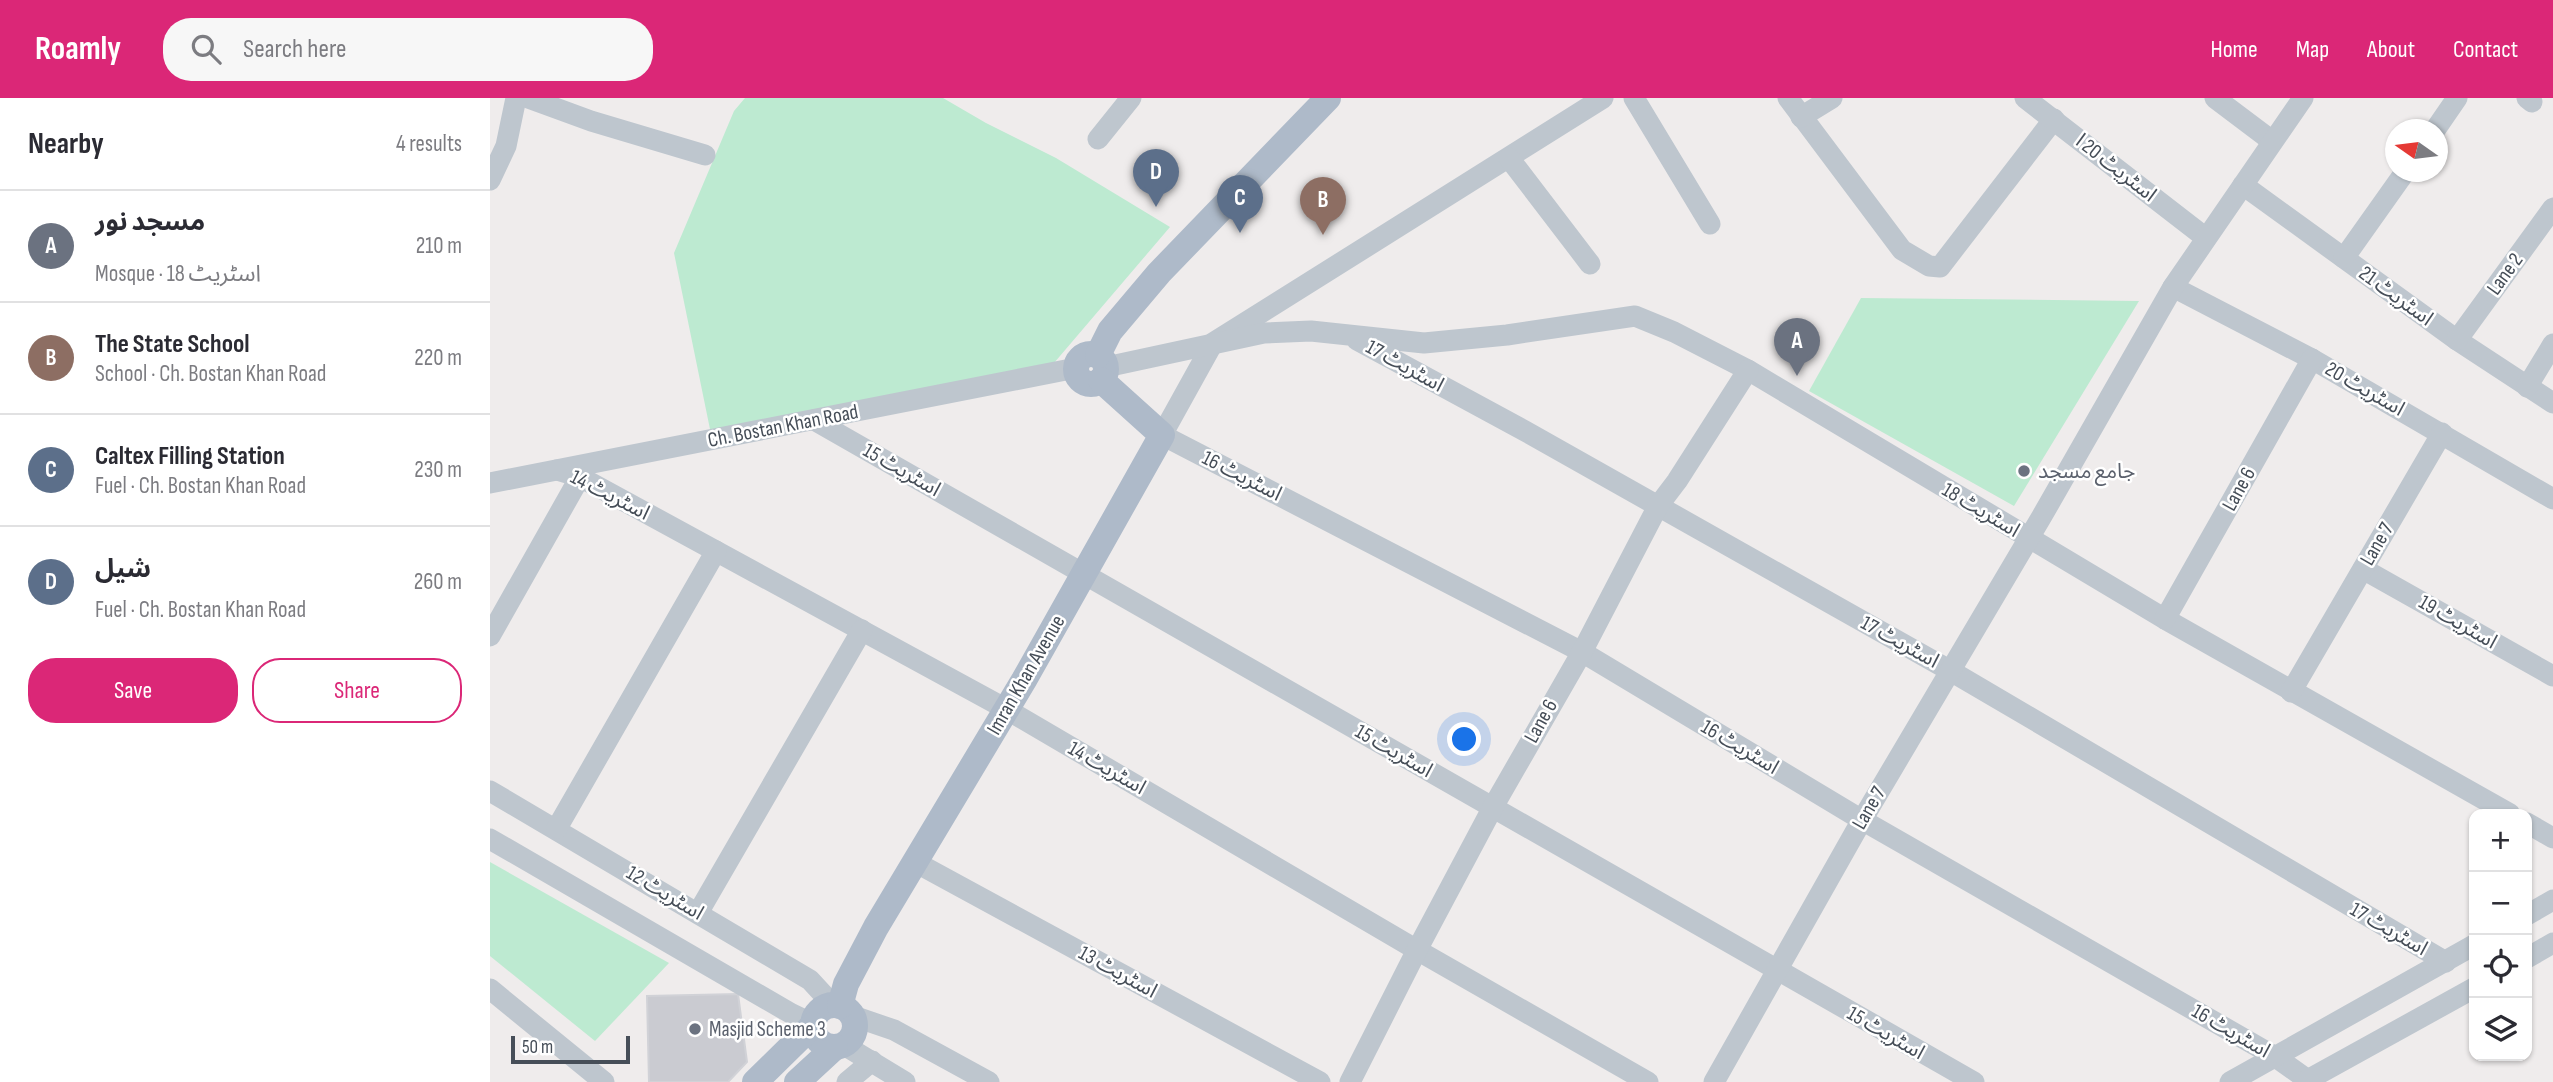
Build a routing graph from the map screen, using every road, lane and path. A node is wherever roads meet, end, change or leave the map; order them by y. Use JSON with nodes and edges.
{"nodes":[{"id":1,"x":516,"y":98,"type":"edge"},
{"id":2,"x":528,"y":98,"type":"edge"},
{"id":3,"x":1131,"y":98,"type":"edge"},
{"id":4,"x":1328,"y":98,"type":"edge"},
{"id":5,"x":1603,"y":98,"type":"edge"},
{"id":6,"x":1634,"y":98,"type":"edge"},
{"id":7,"x":1788,"y":98,"type":"edge"},
{"id":8,"x":1832,"y":98,"type":"edge"},
{"id":9,"x":2025,"y":98,"type":"edge"},
{"id":10,"x":2215,"y":98,"type":"edge"},
{"id":11,"x":2303,"y":98,"type":"edge"},
{"id":12,"x":2457,"y":98,"type":"edge"},
{"id":13,"x":1801,"y":117,"type":"junction"},
{"id":14,"x":2443,"y":119,"type":"edge"},
{"id":15,"x":2054,"y":120,"type":"junction"},
{"id":16,"x":1098,"y":139,"type":"dead end"},
{"id":17,"x":2272,"y":141,"type":"junction"},
{"id":18,"x":705,"y":155,"type":"dead end"},
{"id":19,"x":1509,"y":158,"type":"junction"},
{"id":20,"x":490,"y":180,"type":"edge"},
{"id":21,"x":2398,"y":182,"type":"edge"},
{"id":22,"x":2243,"y":185,"type":"junction"},
{"id":23,"x":2553,"y":208,"type":"edge"},
{"id":24,"x":1710,"y":224,"type":"dead end"},
{"id":25,"x":2206,"y":238,"type":"junction"},
{"id":26,"x":2344,"y":258,"type":"junction"},
{"id":27,"x":1590,"y":264,"type":"dead end"},
{"id":28,"x":2173,"y":287,"type":"junction"},
{"id":29,"x":1347,"y":334,"type":"junction"},
{"id":30,"x":2457,"y":340,"type":"junction"},
{"id":31,"x":1213,"y":343,"type":"junction"},
{"id":32,"x":2553,"y":344,"type":"edge"},
{"id":33,"x":2312,"y":359,"type":"junction"},
{"id":34,"x":1095,"y":368,"type":"junction"},
{"id":35,"x":1748,"y":370,"type":"junction"},
{"id":36,"x":2527,"y":387,"type":"junction"},
{"id":37,"x":2553,"y":403,"type":"edge"},
{"id":38,"x":814,"y":420,"type":"junction"},
{"id":39,"x":2442,"y":433,"type":"junction"},
{"id":40,"x":1162,"y":435,"type":"junction"},
{"id":41,"x":557,"y":470,"type":"junction"},
{"id":42,"x":580,"y":477,"type":"junction"},
{"id":43,"x":490,"y":483,"type":"edge"},
{"id":44,"x":2553,"y":499,"type":"edge"},
{"id":45,"x":1658,"y":506,"type":"junction"},
{"id":46,"x":2028,"y":538,"type":"junction"},
{"id":47,"x":716,"y":551,"type":"junction"},
{"id":48,"x":2363,"y":569,"type":"junction"},
{"id":49,"x":1084,"y":574,"type":"junction"},
{"id":50,"x":2165,"y":619,"type":"junction"},
{"id":51,"x":862,"y":631,"type":"junction"},
{"id":52,"x":490,"y":636,"type":"edge"},
{"id":53,"x":1582,"y":652,"type":"junction"},
{"id":54,"x":1949,"y":670,"type":"junction"},
{"id":55,"x":2553,"y":676,"type":"edge"},
{"id":56,"x":2291,"y":692,"type":"junction"},
{"id":57,"x":1006,"y":709,"type":"junction"},
{"id":58,"x":490,"y":790,"type":"edge"},
{"id":59,"x":1493,"y":807,"type":"junction"},
{"id":60,"x":2501,"y":809,"type":"edge"},
{"id":61,"x":1862,"y":820,"type":"junction"},
{"id":62,"x":2532,"y":826,"type":"edge"},
{"id":63,"x":557,"y":828,"type":"junction"},
{"id":64,"x":2553,"y":838,"type":"edge"},
{"id":65,"x":490,"y":839,"type":"edge"},
{"id":66,"x":915,"y":862,"type":"junction"},
{"id":67,"x":2553,"y":900,"type":"edge"},
{"id":68,"x":2532,"y":912,"type":"edge"},
{"id":69,"x":698,"y":913,"type":"junction"},
{"id":70,"x":2553,"y":943,"type":"edge"},
{"id":71,"x":2469,"y":949,"type":"edge"},
{"id":72,"x":1416,"y":950,"type":"junction"},
{"id":73,"x":2532,"y":955,"type":"edge"},
{"id":74,"x":2446,"y":962,"type":"junction"},
{"id":75,"x":1778,"y":970,"type":"junction"},
{"id":76,"x":490,"y":989,"type":"edge"},
{"id":77,"x":2469,"y":991,"type":"edge"},
{"id":78,"x":842,"y":1009,"type":"junction"},
{"id":79,"x":813,"y":1024,"type":"junction"},
{"id":80,"x":840,"y":1046,"type":"junction"},
{"id":81,"x":2274,"y":1056,"type":"junction"},
{"id":82,"x":872,"y":1061,"type":"junction"},
{"id":83,"x":2306,"y":1081,"type":"edge"},
{"id":84,"x":604,"y":1082,"type":"edge"},
{"id":85,"x":755,"y":1082,"type":"edge"},
{"id":86,"x":797,"y":1082,"type":"edge"},
{"id":87,"x":847,"y":1082,"type":"edge"},
{"id":88,"x":905,"y":1082,"type":"edge"},
{"id":89,"x":989,"y":1082,"type":"edge"},
{"id":90,"x":1320,"y":1082,"type":"edge"},
{"id":91,"x":1350,"y":1082,"type":"edge"},
{"id":92,"x":1648,"y":1082,"type":"edge"},
{"id":93,"x":1714,"y":1082,"type":"edge"},
{"id":94,"x":1974,"y":1082,"type":"edge"},
{"id":95,"x":2230,"y":1082,"type":"edge"}],
"edges":[{"from":1,"to":20,"type":"street"},
{"from":2,"to":18,"type":"street"},
{"from":3,"to":16,"type":"street"},
{"from":4,"to":34,"type":"main road"},
{"from":5,"to":19,"type":"street"},
{"from":6,"to":24,"type":"street"},
{"from":7,"to":13,"type":"street"},
{"from":8,"to":13,"type":"street"},
{"from":9,"to":15,"type":"street","name":"اسٹریٹ 20 ا"},
{"from":10,"to":17,"type":"street"},
{"from":11,"to":17,"type":"street","name":"Lane 7"},
{"from":12,"to":14,"type":"street"},
{"from":13,"to":15,"type":"street"},
{"from":15,"to":25,"type":"street","name":"اسٹریٹ 20 ا"},
{"from":17,"to":22,"type":"street","name":"Lane 7"},
{"from":19,"to":27,"type":"street"},
{"from":19,"to":31,"type":"street"},
{"from":21,"to":26,"type":"street"},
{"from":22,"to":25,"type":"street","name":"Lane 7"},
{"from":22,"to":26,"type":"street","name":"اسٹریٹ 21"},
{"from":23,"to":30,"type":"street","name":"Lane 2"},
{"from":25,"to":28,"type":"street","name":"Lane 7"},
{"from":26,"to":30,"type":"street","name":"اسٹریٹ 21"},
{"from":28,"to":33,"type":"street","name":"اسٹریٹ 20"},
{"from":28,"to":46,"type":"street","name":"Lane 7"},
{"from":29,"to":31,"type":"street","name":"اسٹریٹ 18"},
{"from":29,"to":35,"type":"street","name":"اسٹریٹ 18"},
{"from":29,"to":45,"type":"street","name":"اسٹریٹ 17"},
{"from":30,"to":36,"type":"street","name":"اسٹریٹ 21"},
{"from":31,"to":34,"type":"street","name":"Ch. Bostan Khan Road"},
{"from":31,"to":40,"type":"street","name":"Imran Khan Avenue"},
{"from":32,"to":36,"type":"street"},
{"from":33,"to":39,"type":"street","name":"اسٹریٹ 20"},
{"from":33,"to":50,"type":"street","name":"Lane 6"},
{"from":34,"to":38,"type":"street","name":"Ch. Bostan Khan Road"},
{"from":34,"to":40,"type":"main road"},
{"from":35,"to":45,"type":"street","name":"Lane 6"},
{"from":35,"to":46,"type":"street","name":"اسٹریٹ 18"},
{"from":36,"to":37,"type":"street","name":"اسٹریٹ 21"},
{"from":38,"to":41,"type":"street","name":"Ch. Bostan Khan Road"},
{"from":38,"to":49,"type":"street","name":"اسٹریٹ 15"},
{"from":39,"to":44,"type":"street","name":"اسٹریٹ 20"},
{"from":39,"to":48,"type":"street","name":"Lane 7"},
{"from":40,"to":49,"type":"main road","name":"Imran Khan Avenue"},
{"from":40,"to":53,"type":"street","name":"اسٹریٹ 16"},
{"from":41,"to":42,"type":"street","name":"اسٹریٹ 14"},
{"from":41,"to":43,"type":"street","name":"Ch. Bostan Khan Road"},
{"from":42,"to":47,"type":"street","name":"اسٹریٹ 14"},
{"from":42,"to":52,"type":"street"},
{"from":45,"to":53,"type":"street","name":"Lane 6"},
{"from":45,"to":54,"type":"street","name":"اسٹریٹ 17"},
{"from":46,"to":50,"type":"street","name":"اسٹریٹ 18"},
{"from":46,"to":54,"type":"street","name":"Lane 7"},
{"from":47,"to":51,"type":"street","name":"اسٹریٹ 14"},
{"from":47,"to":63,"type":"street"},
{"from":48,"to":55,"type":"street","name":"اسٹریٹ 19"},
{"from":48,"to":56,"type":"street","name":"Lane 7"},
{"from":49,"to":57,"type":"main road","name":"Imran Khan Avenue"},
{"from":49,"to":59,"type":"street","name":"اسٹریٹ 15"},
{"from":50,"to":56,"type":"street","name":"اسٹریٹ 18"},
{"from":51,"to":57,"type":"street","name":"اسٹریٹ 14"},
{"from":51,"to":69,"type":"street"},
{"from":53,"to":59,"type":"street","name":"Lane 6"},
{"from":53,"to":61,"type":"street","name":"اسٹریٹ 16"},
{"from":54,"to":61,"type":"street","name":"Lane 7"},
{"from":54,"to":74,"type":"street","name":"اسٹریٹ 17"},
{"from":56,"to":60,"type":"street","name":"اسٹریٹ 18"},
{"from":57,"to":66,"type":"main road","name":"Imran Khan Avenue"},
{"from":57,"to":72,"type":"street","name":"اسٹریٹ 14"},
{"from":58,"to":63,"type":"street","name":"اسٹریٹ 12"},
{"from":59,"to":72,"type":"street","name":"Lane 6"},
{"from":59,"to":75,"type":"street","name":"اسٹریٹ 15"},
{"from":61,"to":75,"type":"street","name":"Lane 7"},
{"from":61,"to":81,"type":"street","name":"اسٹریٹ 16"},
{"from":62,"to":64,"type":"street"},
{"from":63,"to":69,"type":"street","name":"اسٹریٹ 12"},
{"from":65,"to":79,"type":"street"},
{"from":66,"to":78,"type":"main road","name":"Imran Khan Avenue"},
{"from":66,"to":90,"type":"street","name":"اسٹریٹ 13"},
{"from":67,"to":68,"type":"street"},
{"from":69,"to":78,"type":"street","name":"اسٹریٹ 12"},
{"from":70,"to":73,"type":"street"},
{"from":71,"to":74,"type":"street"},
{"from":72,"to":91,"type":"street","name":"Lane 6"},
{"from":72,"to":92,"type":"street","name":"اسٹریٹ 14"},
{"from":74,"to":81,"type":"street"},
{"from":75,"to":93,"type":"street","name":"Lane 7"},
{"from":75,"to":94,"type":"street","name":"اسٹریٹ 15"},
{"from":76,"to":84,"type":"street"},
{"from":77,"to":83,"type":"street"},
{"from":78,"to":79,"type":"main road"},
{"from":78,"to":80,"type":"main road"},
{"from":78,"to":89,"type":"street"},
{"from":79,"to":80,"type":"main road"},
{"from":79,"to":85,"type":"main road"},
{"from":80,"to":82,"type":"street"},
{"from":80,"to":86,"type":"main road"},
{"from":81,"to":83,"type":"street","name":"اسٹریٹ 16"},
{"from":81,"to":95,"type":"street"},
{"from":82,"to":87,"type":"street"},
{"from":82,"to":88,"type":"street"}]}
